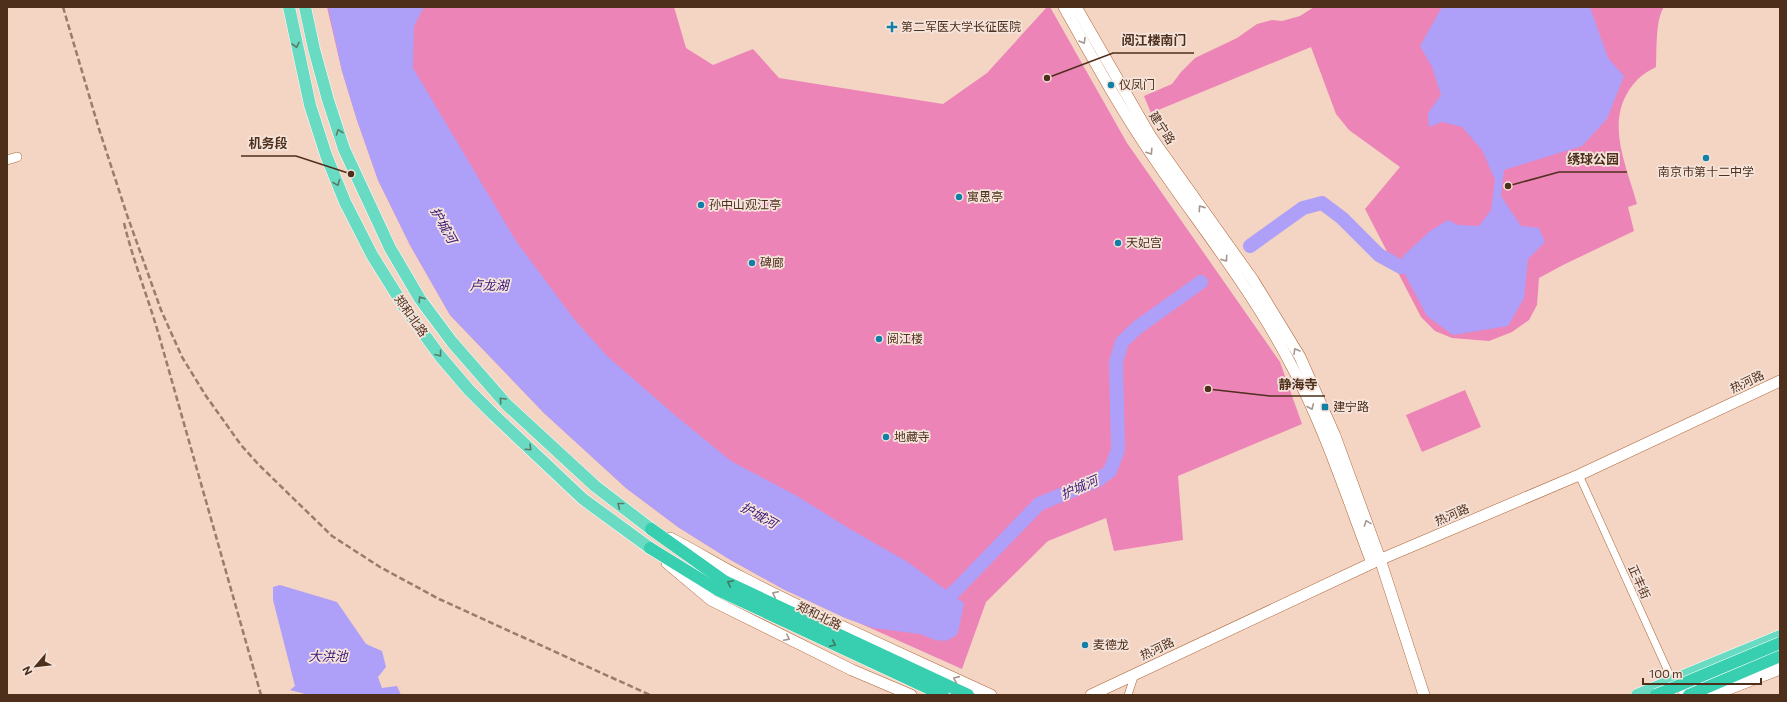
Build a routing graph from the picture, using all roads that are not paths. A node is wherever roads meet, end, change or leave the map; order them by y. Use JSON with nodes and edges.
{"nodes":[{"id":1,"x":289,"y":7,"type":"edge"},
{"id":2,"x":305,"y":7,"type":"edge"},
{"id":3,"x":1064,"y":7,"type":"edge"},
{"id":4,"x":1076,"y":7,"type":"edge"},
{"id":5,"x":17,"y":157,"type":"dead end"},
{"id":6,"x":7,"y":160,"type":"edge"},
{"id":7,"x":1780,"y":381,"type":"edge"},
{"id":8,"x":1579,"y":475,"type":"junction"},
{"id":9,"x":651,"y":529,"type":"junction"},
{"id":10,"x":650,"y":548,"type":"junction"},
{"id":11,"x":1376,"y":561,"type":"junction"},
{"id":12,"x":1780,"y":636,"type":"edge"},
{"id":13,"x":1780,"y":643,"type":"edge"},
{"id":14,"x":1780,"y":656,"type":"edge"},
{"id":15,"x":1780,"y":669,"type":"edge"},
{"id":16,"x":1135,"y":674,"type":"junction"},
{"id":17,"x":1672,"y":680,"type":"junction"},
{"id":18,"x":911,"y":695,"type":"edge"},
{"id":19,"x":943,"y":695,"type":"edge"},
{"id":20,"x":968,"y":695,"type":"edge"},
{"id":21,"x":991,"y":695,"type":"edge"},
{"id":22,"x":1091,"y":695,"type":"edge"},
{"id":23,"x":1128,"y":695,"type":"edge"},
{"id":24,"x":1424,"y":695,"type":"edge"},
{"id":25,"x":1637,"y":695,"type":"edge"},
{"id":26,"x":1656,"y":695,"type":"edge"},
{"id":27,"x":1685,"y":695,"type":"edge"},
{"id":28,"x":1689,"y":695,"type":"edge"},
{"id":29,"x":1713,"y":695,"type":"edge"}],
"edges":[{"from":1,"to":10,"type":"main road","name":"郑和北路","one_way":true},
{"from":9,"to":2,"type":"main road","name":"郑和北路","one_way":true},
{"from":3,"to":11,"type":"main road","name":"建宁路","one_way":true},
{"from":11,"to":4,"type":"main road","name":"建宁路","one_way":true},
{"from":5,"to":6,"type":"street"},
{"from":7,"to":8,"type":"main road","name":"热河路"},
{"from":8,"to":11,"type":"main road","name":"热河路"},
{"from":8,"to":17,"type":"street","name":"正丰街"},
{"from":20,"to":9,"type":"highway","name":"郑和北路","one_way":true},
{"from":21,"to":9,"type":"main road","name":"郑和北路","one_way":true},
{"from":10,"to":18,"type":"main road","name":"郑和北路","one_way":true},
{"from":10,"to":19,"type":"highway","name":"郑和北路","one_way":true},
{"from":11,"to":16,"type":"main road","name":"热河路"},
{"from":11,"to":24,"type":"main road","name":"建宁路"},
{"from":12,"to":17,"type":"main road"},
{"from":13,"to":26,"type":"highway","bridge":true},
{"from":14,"to":28,"type":"highway"},
{"from":15,"to":29,"type":"main road"},
{"from":16,"to":22,"type":"main road","name":"热河路"},
{"from":16,"to":23,"type":"street"},
{"from":17,"to":25,"type":"main road"},
{"from":17,"to":27,"type":"street","name":"正丰街"}]}
